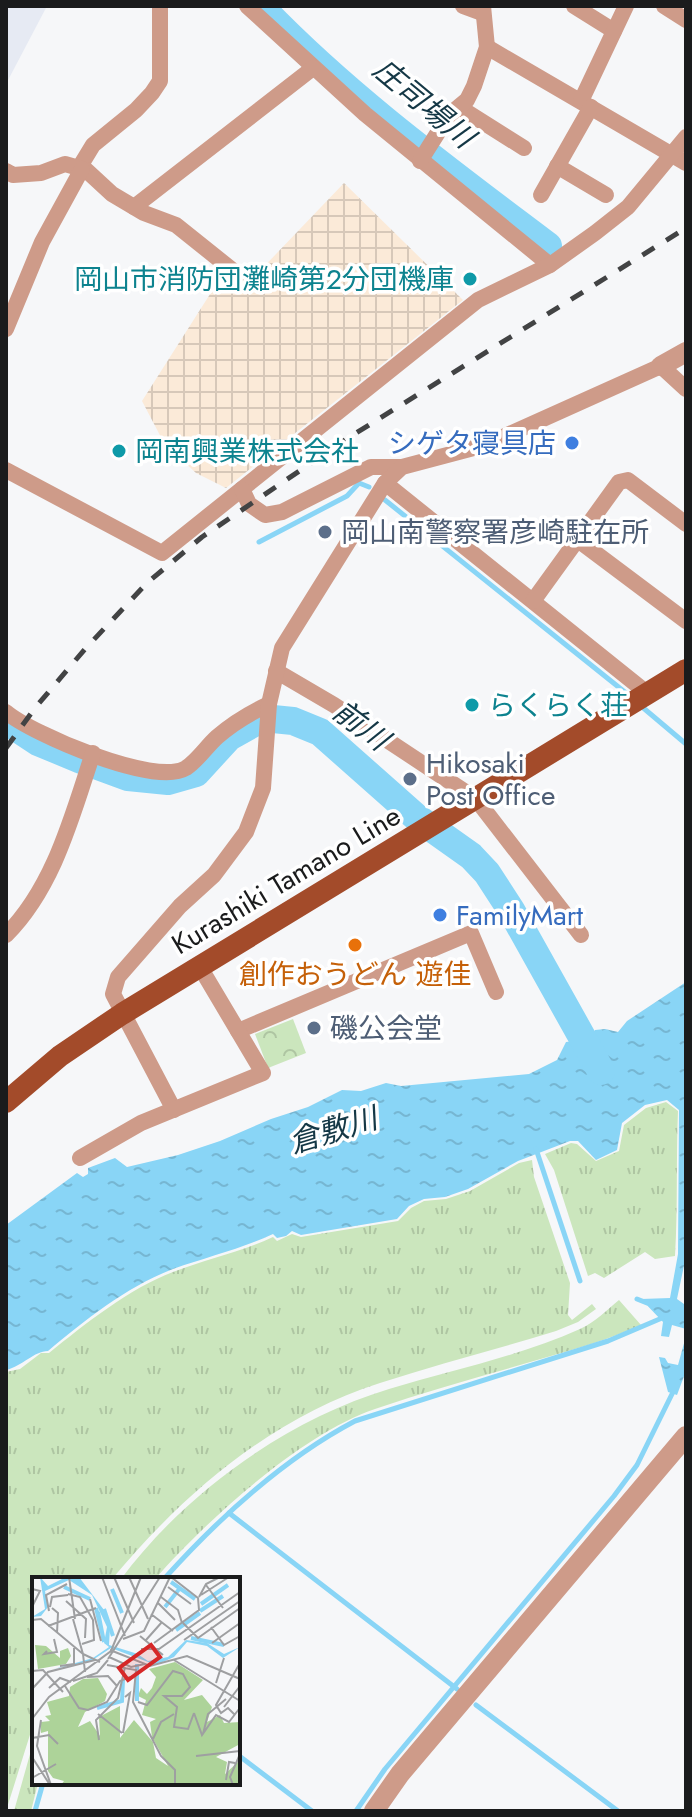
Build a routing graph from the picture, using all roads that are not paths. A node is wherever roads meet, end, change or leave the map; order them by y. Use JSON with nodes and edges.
{"nodes":[{"id":1,"x":160,"y":6,"type":"edge"},
{"id":2,"x":247,"y":6,"type":"edge"},
{"id":3,"x":463,"y":6,"type":"edge"},
{"id":4,"x":574,"y":6,"type":"edge"},
{"id":5,"x":626,"y":6,"type":"edge"},
{"id":6,"x":664,"y":6,"type":"edge"},
{"id":7,"x":483,"y":9,"type":"edge"},
{"id":8,"x":686,"y":20,"type":"edge"},
{"id":9,"x":614,"y":31,"type":"junction"},
{"id":10,"x":487,"y":47,"type":"junction"},
{"id":11,"x":313,"y":68,"type":"junction"},
{"id":12,"x":586,"y":104,"type":"junction"},
{"id":13,"x":459,"y":107,"type":"junction"},
{"id":14,"x":686,"y":137,"type":"edge"},
{"id":15,"x":524,"y":148,"type":"dead end"},
{"id":16,"x":670,"y":156,"type":"junction"},
{"id":17,"x":420,"y":161,"type":"junction"},
{"id":18,"x":686,"y":163,"type":"edge"},
{"id":19,"x":557,"y":166,"type":"junction"},
{"id":20,"x":80,"y":168,"type":"junction"},
{"id":21,"x":6,"y":171,"type":"edge"},
{"id":22,"x":541,"y":195,"type":"dead end"},
{"id":23,"x":606,"y":195,"type":"dead end"},
{"id":24,"x":134,"y":207,"type":"junction"},
{"id":25,"x":550,"y":265,"type":"junction"},
{"id":26,"x":236,"y":273,"type":"dead end"},
{"id":27,"x":6,"y":329,"type":"edge"},
{"id":28,"x":686,"y":352,"type":"edge"},
{"id":29,"x":661,"y":366,"type":"junction"},
{"id":30,"x":686,"y":389,"type":"edge"},
{"id":31,"x":402,"y":467,"type":"junction"},
{"id":32,"x":6,"y":470,"type":"edge"},
{"id":33,"x":385,"y":483,"type":"junction"},
{"id":34,"x":242,"y":489,"type":"junction"},
{"id":35,"x":686,"y":524,"type":"edge"},
{"id":36,"x":578,"y":540,"type":"junction"},
{"id":37,"x":533,"y":601,"type":"junction"},
{"id":38,"x":686,"y":621,"type":"edge"},
{"id":39,"x":686,"y":670,"type":"edge"},
{"id":40,"x":276,"y":671,"type":"junction"},
{"id":41,"x":638,"y":699,"type":"junction"},
{"id":42,"x":6,"y":712,"type":"edge"},
{"id":43,"x":269,"y":713,"type":"junction"},
{"id":44,"x":90,"y":760,"type":"junction"},
{"id":45,"x":476,"y":799,"type":"junction"},
{"id":46,"x":6,"y":935,"type":"edge"},
{"id":47,"x":581,"y":935,"type":"dead end"},
{"id":48,"x":200,"y":967,"type":"junction"},
{"id":49,"x":496,"y":992,"type":"dead end"},
{"id":50,"x":122,"y":1014,"type":"junction"},
{"id":51,"x":238,"y":1031,"type":"junction"},
{"id":52,"x":6,"y":1102,"type":"edge"},
{"id":53,"x":174,"y":1110,"type":"junction"},
{"id":54,"x":80,"y":1158,"type":"dead end"},
{"id":55,"x":686,"y":1436,"type":"edge"},
{"id":56,"x":374,"y":1811,"type":"edge"}],
"edges":[{"from":1,"to":20,"type":"street"},
{"from":2,"to":11,"type":"street"},
{"from":3,"to":7,"type":"street"},
{"from":4,"to":9,"type":"street"},
{"from":5,"to":9,"type":"street"},
{"from":6,"to":8,"type":"street"},
{"from":7,"to":10,"type":"street"},
{"from":9,"to":12,"type":"street"},
{"from":10,"to":12,"type":"street"},
{"from":10,"to":13,"type":"street"},
{"from":11,"to":17,"type":"street"},
{"from":11,"to":24,"type":"street"},
{"from":12,"to":16,"type":"street"},
{"from":12,"to":19,"type":"street"},
{"from":13,"to":15,"type":"street"},
{"from":13,"to":17,"type":"street"},
{"from":14,"to":16,"type":"street"},
{"from":16,"to":18,"type":"street"},
{"from":16,"to":25,"type":"street"},
{"from":17,"to":25,"type":"street"},
{"from":19,"to":22,"type":"street"},
{"from":19,"to":23,"type":"street"},
{"from":20,"to":21,"type":"street"},
{"from":20,"to":24,"type":"street"},
{"from":20,"to":27,"type":"street"},
{"from":24,"to":26,"type":"street"},
{"from":25,"to":34,"type":"street"},
{"from":28,"to":29,"type":"street"},
{"from":29,"to":30,"type":"street"},
{"from":29,"to":31,"type":"street"},
{"from":31,"to":33,"type":"street"},
{"from":31,"to":34,"type":"street"},
{"from":32,"to":34,"type":"street"},
{"from":33,"to":37,"type":"street"},
{"from":33,"to":40,"type":"street"},
{"from":35,"to":36,"type":"street"},
{"from":36,"to":37,"type":"street"},
{"from":36,"to":38,"type":"street"},
{"from":37,"to":41,"type":"street"},
{"from":39,"to":41,"type":"main road","name":"Kurashiki Tamano Line"},
{"from":40,"to":43,"type":"street"},
{"from":40,"to":45,"type":"street"},
{"from":41,"to":45,"type":"main road","name":"Kurashiki Tamano Line"},
{"from":42,"to":44,"type":"street"},
{"from":43,"to":44,"type":"street"},
{"from":43,"to":50,"type":"street"},
{"from":44,"to":46,"type":"street"},
{"from":45,"to":47,"type":"street"},
{"from":45,"to":48,"type":"main road","name":"Kurashiki Tamano Line"},
{"from":48,"to":50,"type":"main road","name":"Kurashiki Tamano Line"},
{"from":48,"to":51,"type":"street"},
{"from":49,"to":51,"type":"street"},
{"from":50,"to":52,"type":"main road","name":"Kurashiki Tamano Line"},
{"from":50,"to":53,"type":"street"},
{"from":51,"to":53,"type":"street"},
{"from":53,"to":54,"type":"street"},
{"from":55,"to":56,"type":"street"}]}
